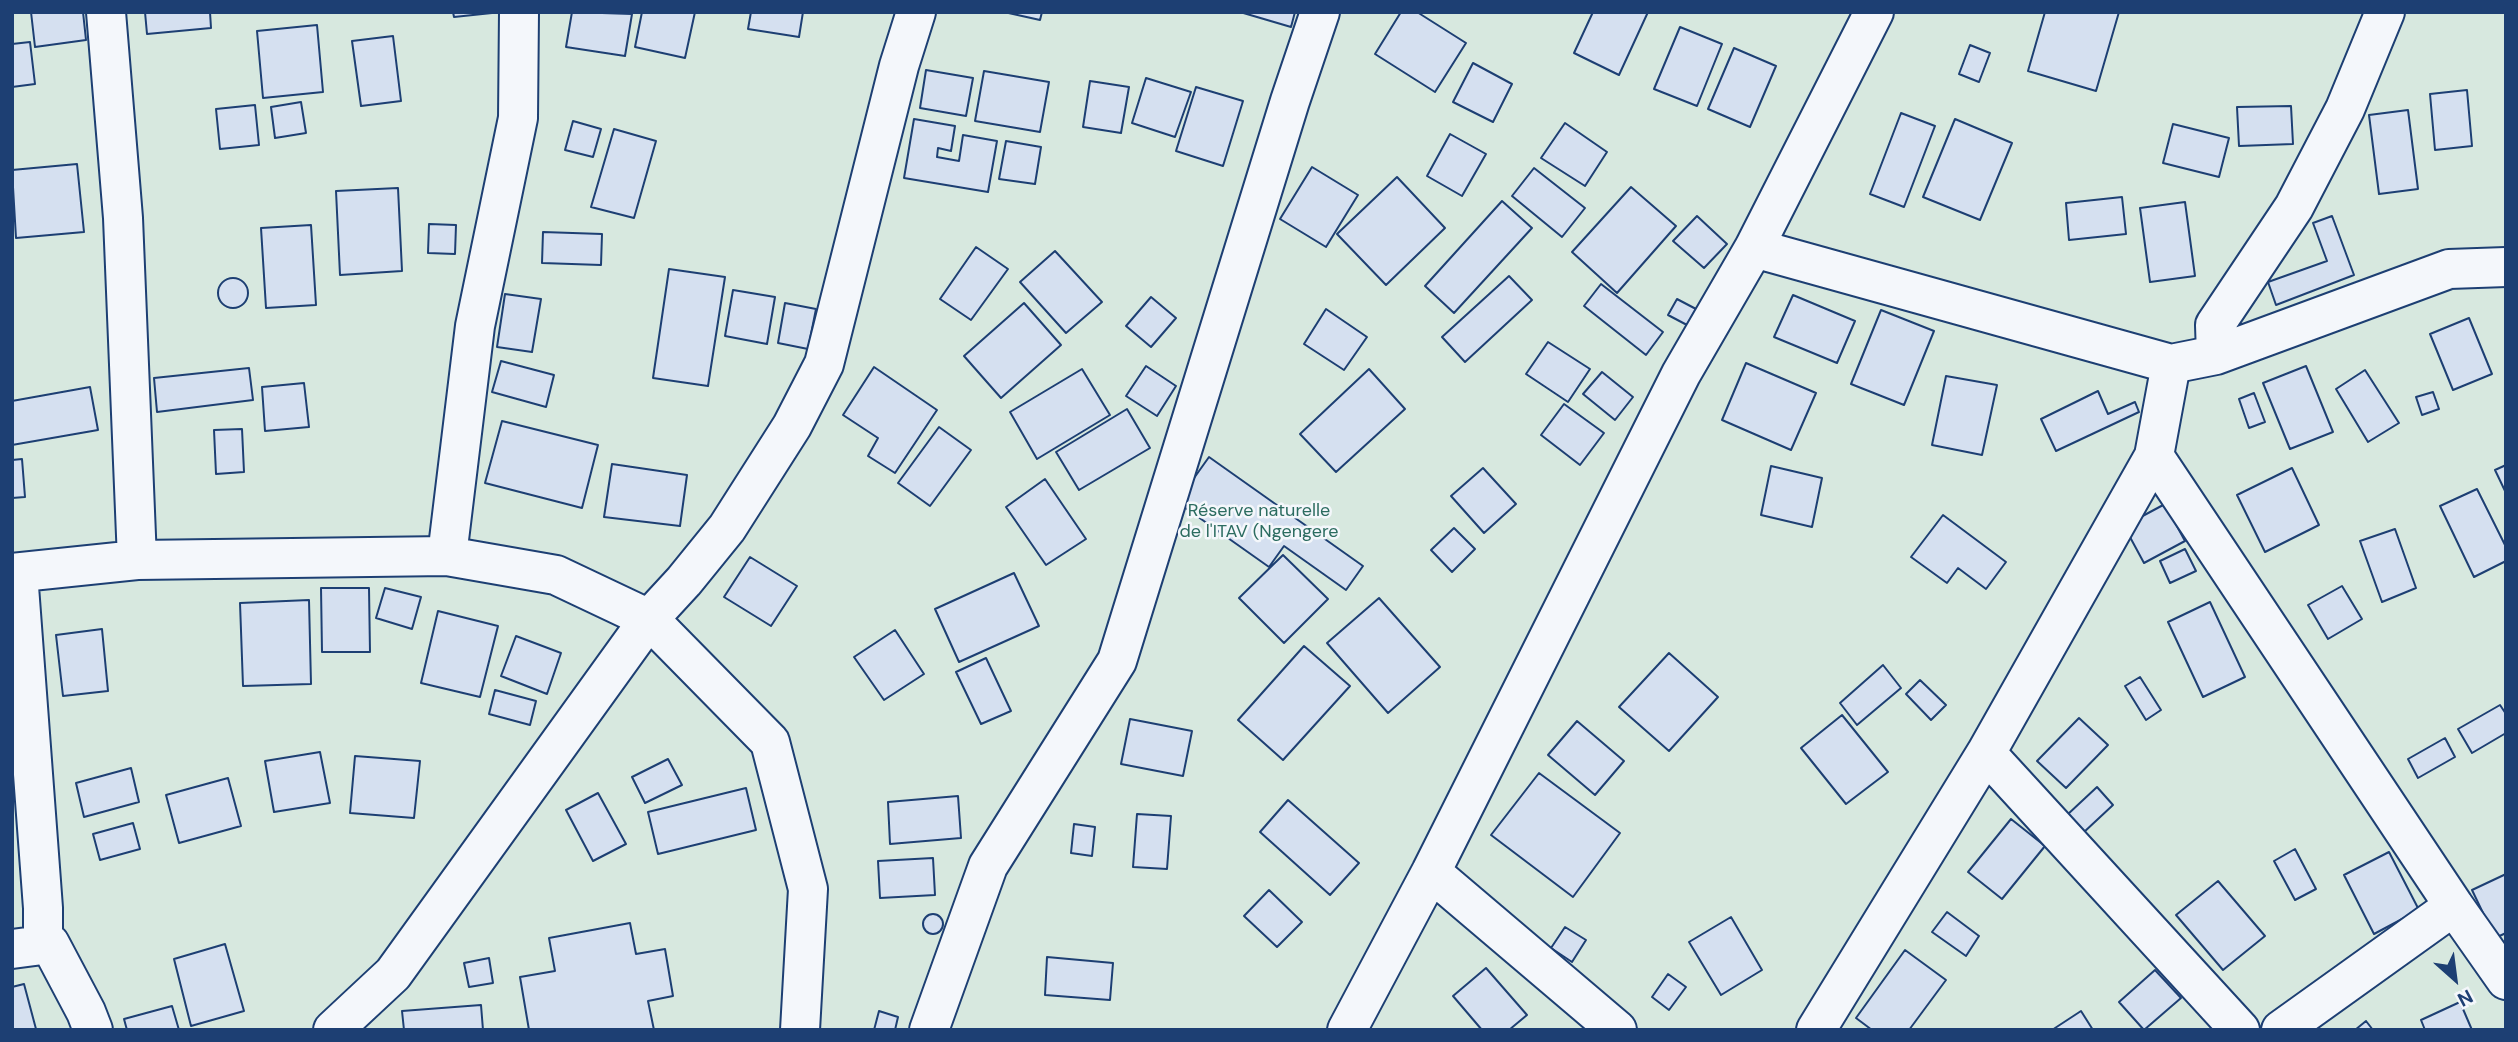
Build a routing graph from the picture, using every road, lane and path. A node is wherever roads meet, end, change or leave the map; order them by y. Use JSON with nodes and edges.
{"nodes":[{"id":1,"x":106,"y":12,"type":"edge"},
{"id":2,"x":519,"y":12,"type":"edge"},
{"id":3,"x":916,"y":12,"type":"edge"},
{"id":4,"x":1320,"y":12,"type":"edge"},
{"id":5,"x":1874,"y":12,"type":"edge"},
{"id":6,"x":2385,"y":12,"type":"edge"},
{"id":7,"x":1754,"y":248,"type":"junction"},
{"id":8,"x":2505,"y":269,"type":"edge"},
{"id":9,"x":2216,"y":355,"type":"junction"},
{"id":10,"x":2171,"y":363,"type":"junction"},
{"id":11,"x":2154,"y":456,"type":"junction"},
{"id":12,"x":447,"y":555,"type":"junction"},
{"id":13,"x":137,"y":560,"type":"junction"},
{"id":14,"x":15,"y":573,"type":"edge"},
{"id":15,"x":649,"y":618,"type":"junction"},
{"id":16,"x":1986,"y":753,"type":"junction"},
{"id":17,"x":1431,"y":872,"type":"junction"},
{"id":18,"x":2454,"y":906,"type":"junction"},
{"id":19,"x":27,"y":947,"type":"edge"},
{"id":20,"x":2506,"y":980,"type":"edge"},
{"id":21,"x":93,"y":1030,"type":"edge"},
{"id":22,"x":333,"y":1030,"type":"edge"},
{"id":23,"x":800,"y":1030,"type":"edge"},
{"id":24,"x":929,"y":1030,"type":"edge"},
{"id":25,"x":1347,"y":1030,"type":"edge"},
{"id":26,"x":1617,"y":1030,"type":"edge"},
{"id":27,"x":1816,"y":1030,"type":"edge"},
{"id":28,"x":2240,"y":1030,"type":"edge"},
{"id":29,"x":2281,"y":1030,"type":"edge"}],
"edges":[{"from":1,"to":13,"type":"street"},
{"from":2,"to":12,"type":"street"},
{"from":3,"to":15,"type":"street"},
{"from":4,"to":24,"type":"street"},
{"from":5,"to":7,"type":"street"},
{"from":6,"to":9,"type":"street"},
{"from":7,"to":10,"type":"street"},
{"from":7,"to":17,"type":"street"},
{"from":8,"to":9,"type":"street"},
{"from":9,"to":10,"type":"street"},
{"from":10,"to":11,"type":"street"},
{"from":11,"to":16,"type":"street"},
{"from":11,"to":18,"type":"street"},
{"from":12,"to":13,"type":"street"},
{"from":12,"to":15,"type":"street"},
{"from":13,"to":14,"type":"street"},
{"from":14,"to":19,"type":"street"},
{"from":15,"to":22,"type":"street"},
{"from":15,"to":23,"type":"street"},
{"from":16,"to":27,"type":"street"},
{"from":16,"to":28,"type":"street"},
{"from":17,"to":25,"type":"street"},
{"from":17,"to":26,"type":"street"},
{"from":18,"to":20,"type":"street"},
{"from":18,"to":29,"type":"street"},
{"from":19,"to":21,"type":"street"}]}
